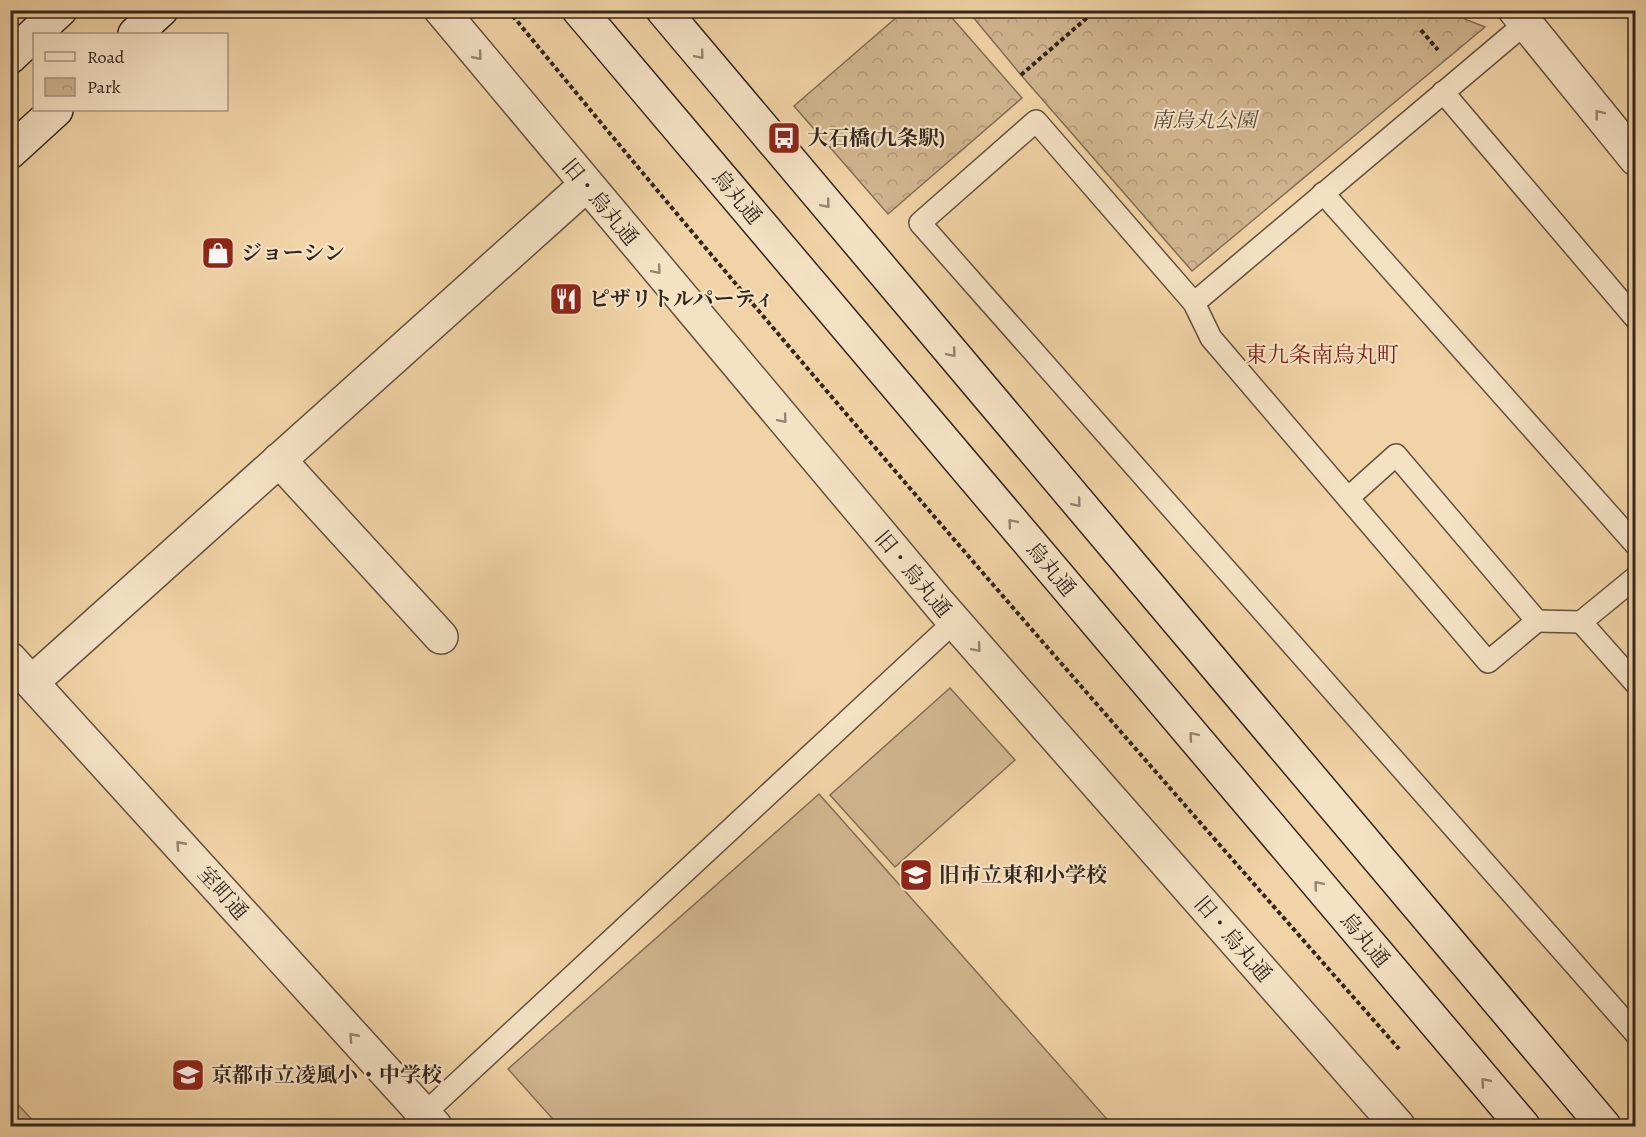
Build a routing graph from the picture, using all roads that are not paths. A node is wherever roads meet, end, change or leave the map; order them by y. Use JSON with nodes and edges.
{"nodes":[{"id":1,"x":60,"y":10,"type":"edge"},
{"id":2,"x":161,"y":10,"type":"edge"},
{"id":3,"x":441,"y":10,"type":"edge"},
{"id":4,"x":579,"y":10,"type":"edge"},
{"id":5,"x":666,"y":12,"type":"edge"},
{"id":6,"x":1521,"y":16,"type":"edge"},
{"id":7,"x":36,"y":33,"type":"edge"},
{"id":8,"x":136,"y":33,"type":"edge"},
{"id":9,"x":33,"y":35,"type":"edge"},
{"id":10,"x":10,"y":57,"type":"edge"},
{"id":11,"x":1443,"y":92,"type":"junction"},
{"id":12,"x":55,"y":111,"type":"edge"},
{"id":13,"x":10,"y":152,"type":"edge"},
{"id":14,"x":1635,"y":159,"type":"edge"},
{"id":15,"x":586,"y":185,"type":"junction"},
{"id":16,"x":1323,"y":193,"type":"junction"},
{"id":17,"x":1194,"y":303,"type":"junction"},
{"id":18,"x":1635,"y":319,"type":"edge"},
{"id":19,"x":279,"y":460,"type":"junction"},
{"id":20,"x":1348,"y":498,"type":"junction"},
{"id":21,"x":1635,"y":545,"type":"edge"},
{"id":22,"x":1635,"y":576,"type":"edge"},
{"id":23,"x":1537,"y":621,"type":"junction"},
{"id":24,"x":954,"y":622,"type":"junction"},
{"id":25,"x":1581,"y":622,"type":"junction"},
{"id":26,"x":441,"y":637,"type":"dead end"},
{"id":27,"x":21,"y":670,"type":"edge"},
{"id":28,"x":1635,"y":684,"type":"edge"},
{"id":29,"x":1635,"y":1034,"type":"edge"},
{"id":30,"x":423,"y":1122,"type":"edge"},
{"id":31,"x":1387,"y":1123,"type":"edge"},
{"id":32,"x":1523,"y":1126,"type":"edge"},
{"id":33,"x":1604,"y":1126,"type":"edge"}],
"edges":[{"from":1,"to":7,"type":"street"},
{"from":2,"to":8,"type":"street"},
{"from":3,"to":15,"type":"street","name":"旧・烏丸通","one_way":true},
{"from":32,"to":4,"type":"street","name":"烏丸通","one_way":true},
{"from":5,"to":33,"type":"street","one_way":true},
{"from":6,"to":11,"type":"lane"},
{"from":14,"to":6,"type":"street","one_way":true},
{"from":9,"to":10,"type":"street"},
{"from":11,"to":16,"type":"lane"},
{"from":11,"to":18,"type":"lane"},
{"from":12,"to":13,"type":"street"},
{"from":15,"to":19,"type":"street"},
{"from":15,"to":24,"type":"street","name":"旧・烏丸通","one_way":true},
{"from":16,"to":17,"type":"lane"},
{"from":16,"to":21,"type":"lane"},
{"from":17,"to":20,"type":"lane"},
{"from":17,"to":29,"type":"lane"},
{"from":19,"to":26,"type":"street"},
{"from":19,"to":27,"type":"street"},
{"from":20,"to":23,"type":"lane"},
{"from":20,"to":23,"type":"lane"},
{"from":22,"to":25,"type":"lane"},
{"from":23,"to":25,"type":"lane"},
{"from":24,"to":30,"type":"lane"},
{"from":24,"to":31,"type":"street","name":"旧・烏丸通","one_way":true},
{"from":25,"to":28,"type":"lane"},
{"from":30,"to":27,"type":"street","name":"室町通","one_way":true}]}
